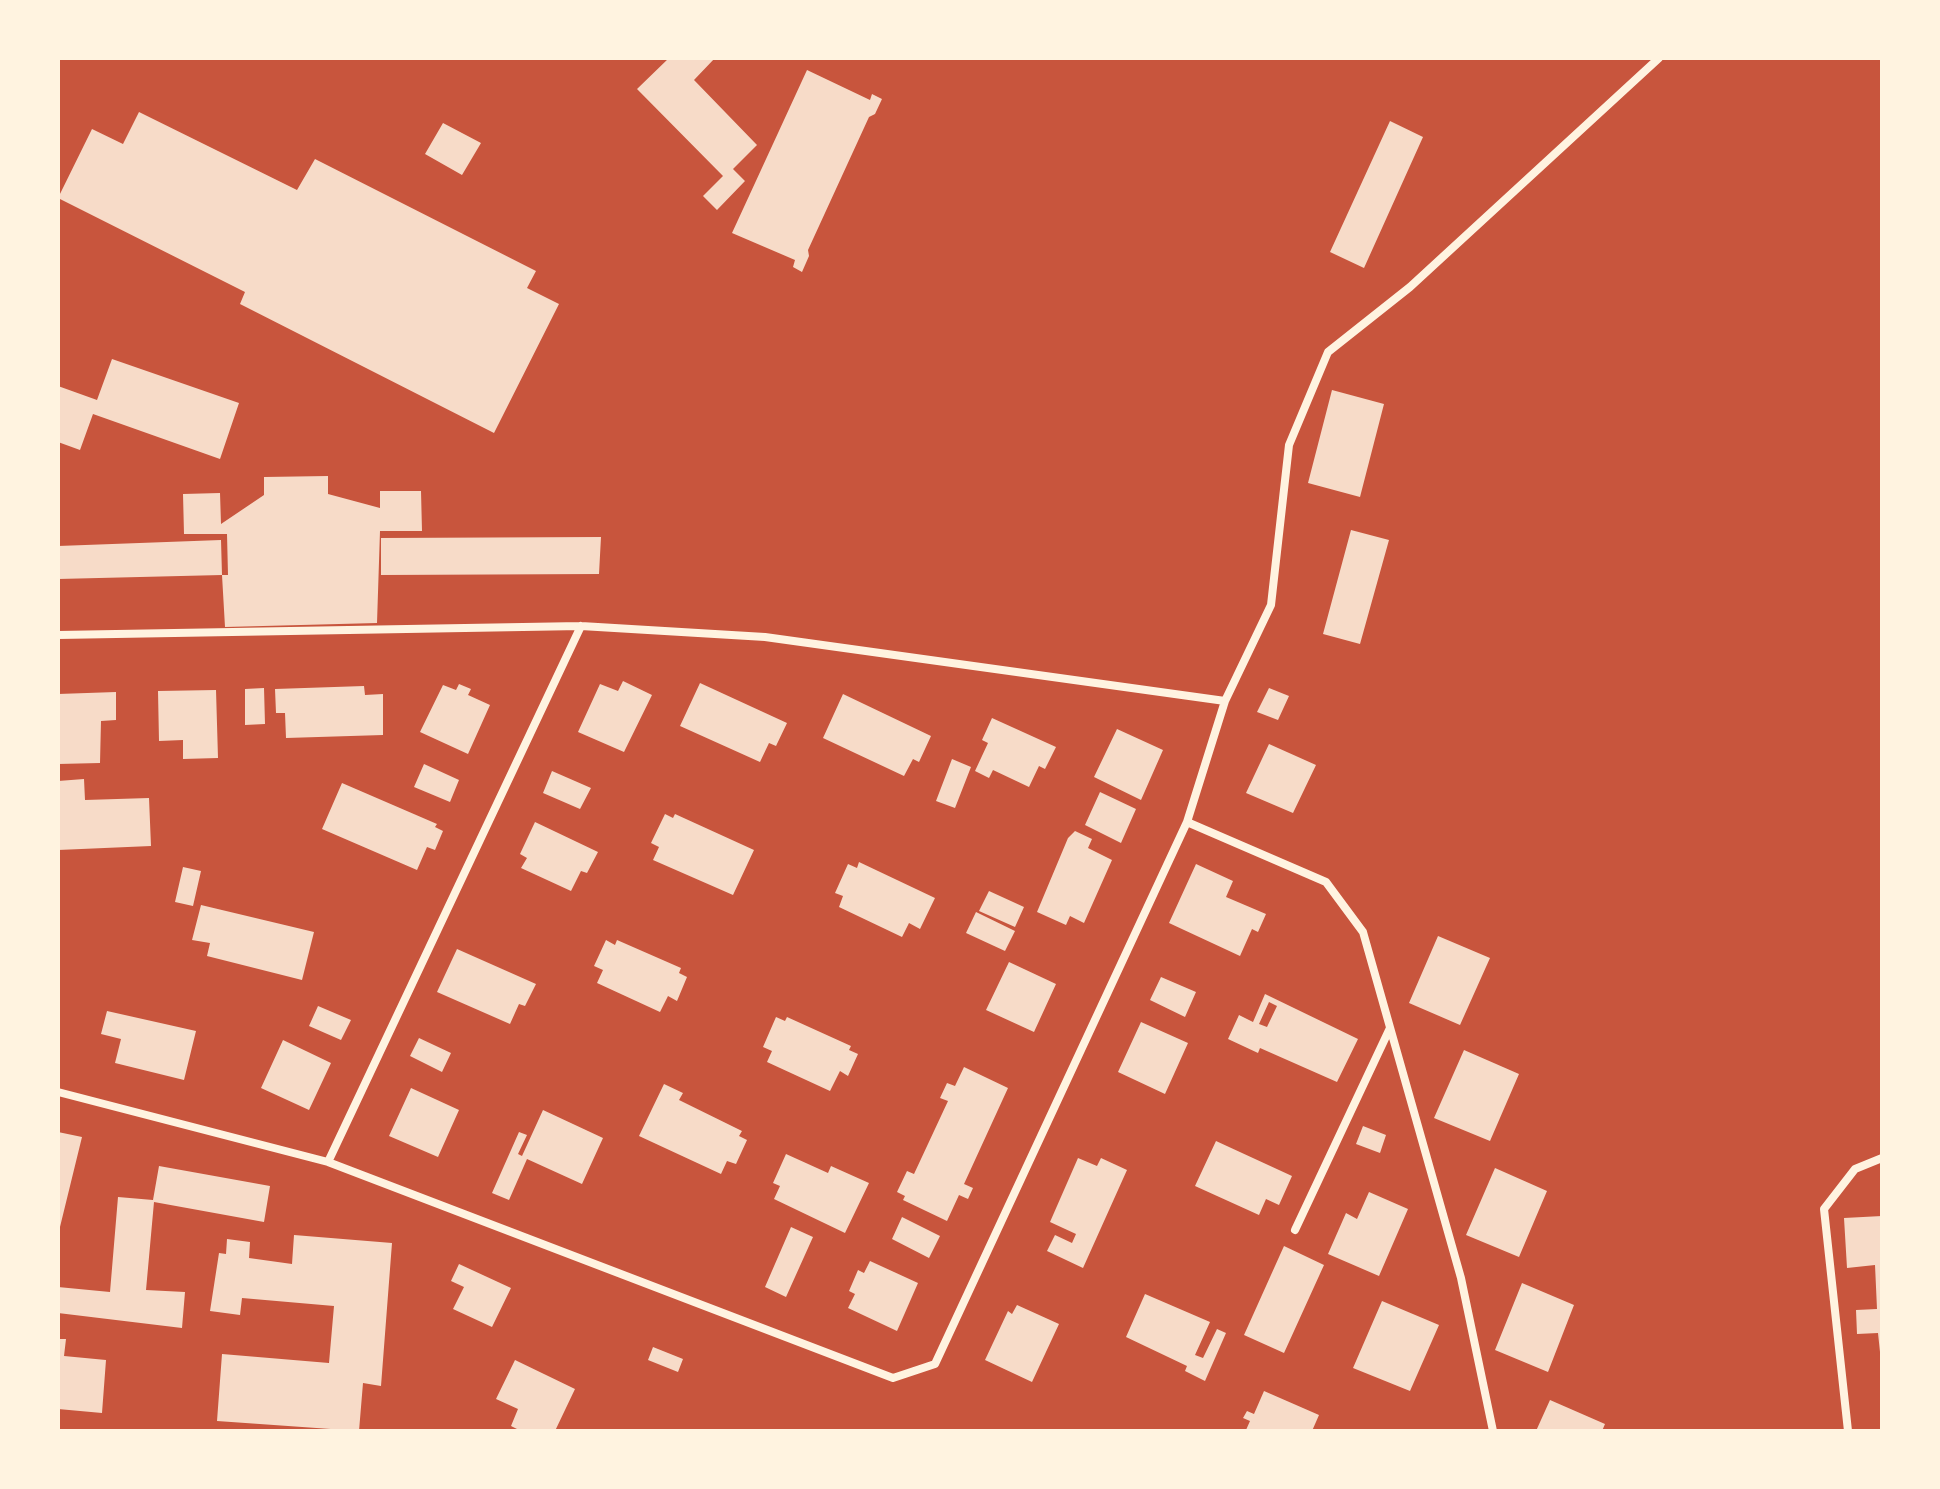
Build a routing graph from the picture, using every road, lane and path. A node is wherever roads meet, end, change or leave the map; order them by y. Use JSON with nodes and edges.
{"nodes":[{"id":1,"x":1659,"y":58,"type":"edge"},
{"id":2,"x":581,"y":626,"type":"junction"},
{"id":3,"x":58,"y":635,"type":"edge"},
{"id":4,"x":1225,"y":701,"type":"junction"},
{"id":5,"x":1187,"y":822,"type":"junction"},
{"id":6,"x":1390,"y":1027,"type":"junction"},
{"id":7,"x":58,"y":1092,"type":"edge"},
{"id":8,"x":1882,"y":1158,"type":"edge"},
{"id":9,"x":328,"y":1162,"type":"junction"},
{"id":10,"x":1295,"y":1230,"type":"dead end"},
{"id":11,"x":1493,"y":1431,"type":"edge"},
{"id":12,"x":1848,"y":1431,"type":"edge"}],
"edges":[{"from":1,"to":4,"type":"street"},
{"from":2,"to":3,"type":"street"},
{"from":2,"to":4,"type":"street"},
{"from":2,"to":9,"type":"street"},
{"from":4,"to":5,"type":"street"},
{"from":5,"to":6,"type":"street"},
{"from":5,"to":9,"type":"street"},
{"from":6,"to":10,"type":"street"},
{"from":6,"to":11,"type":"street"},
{"from":7,"to":9,"type":"street"},
{"from":8,"to":12,"type":"street"}]}
